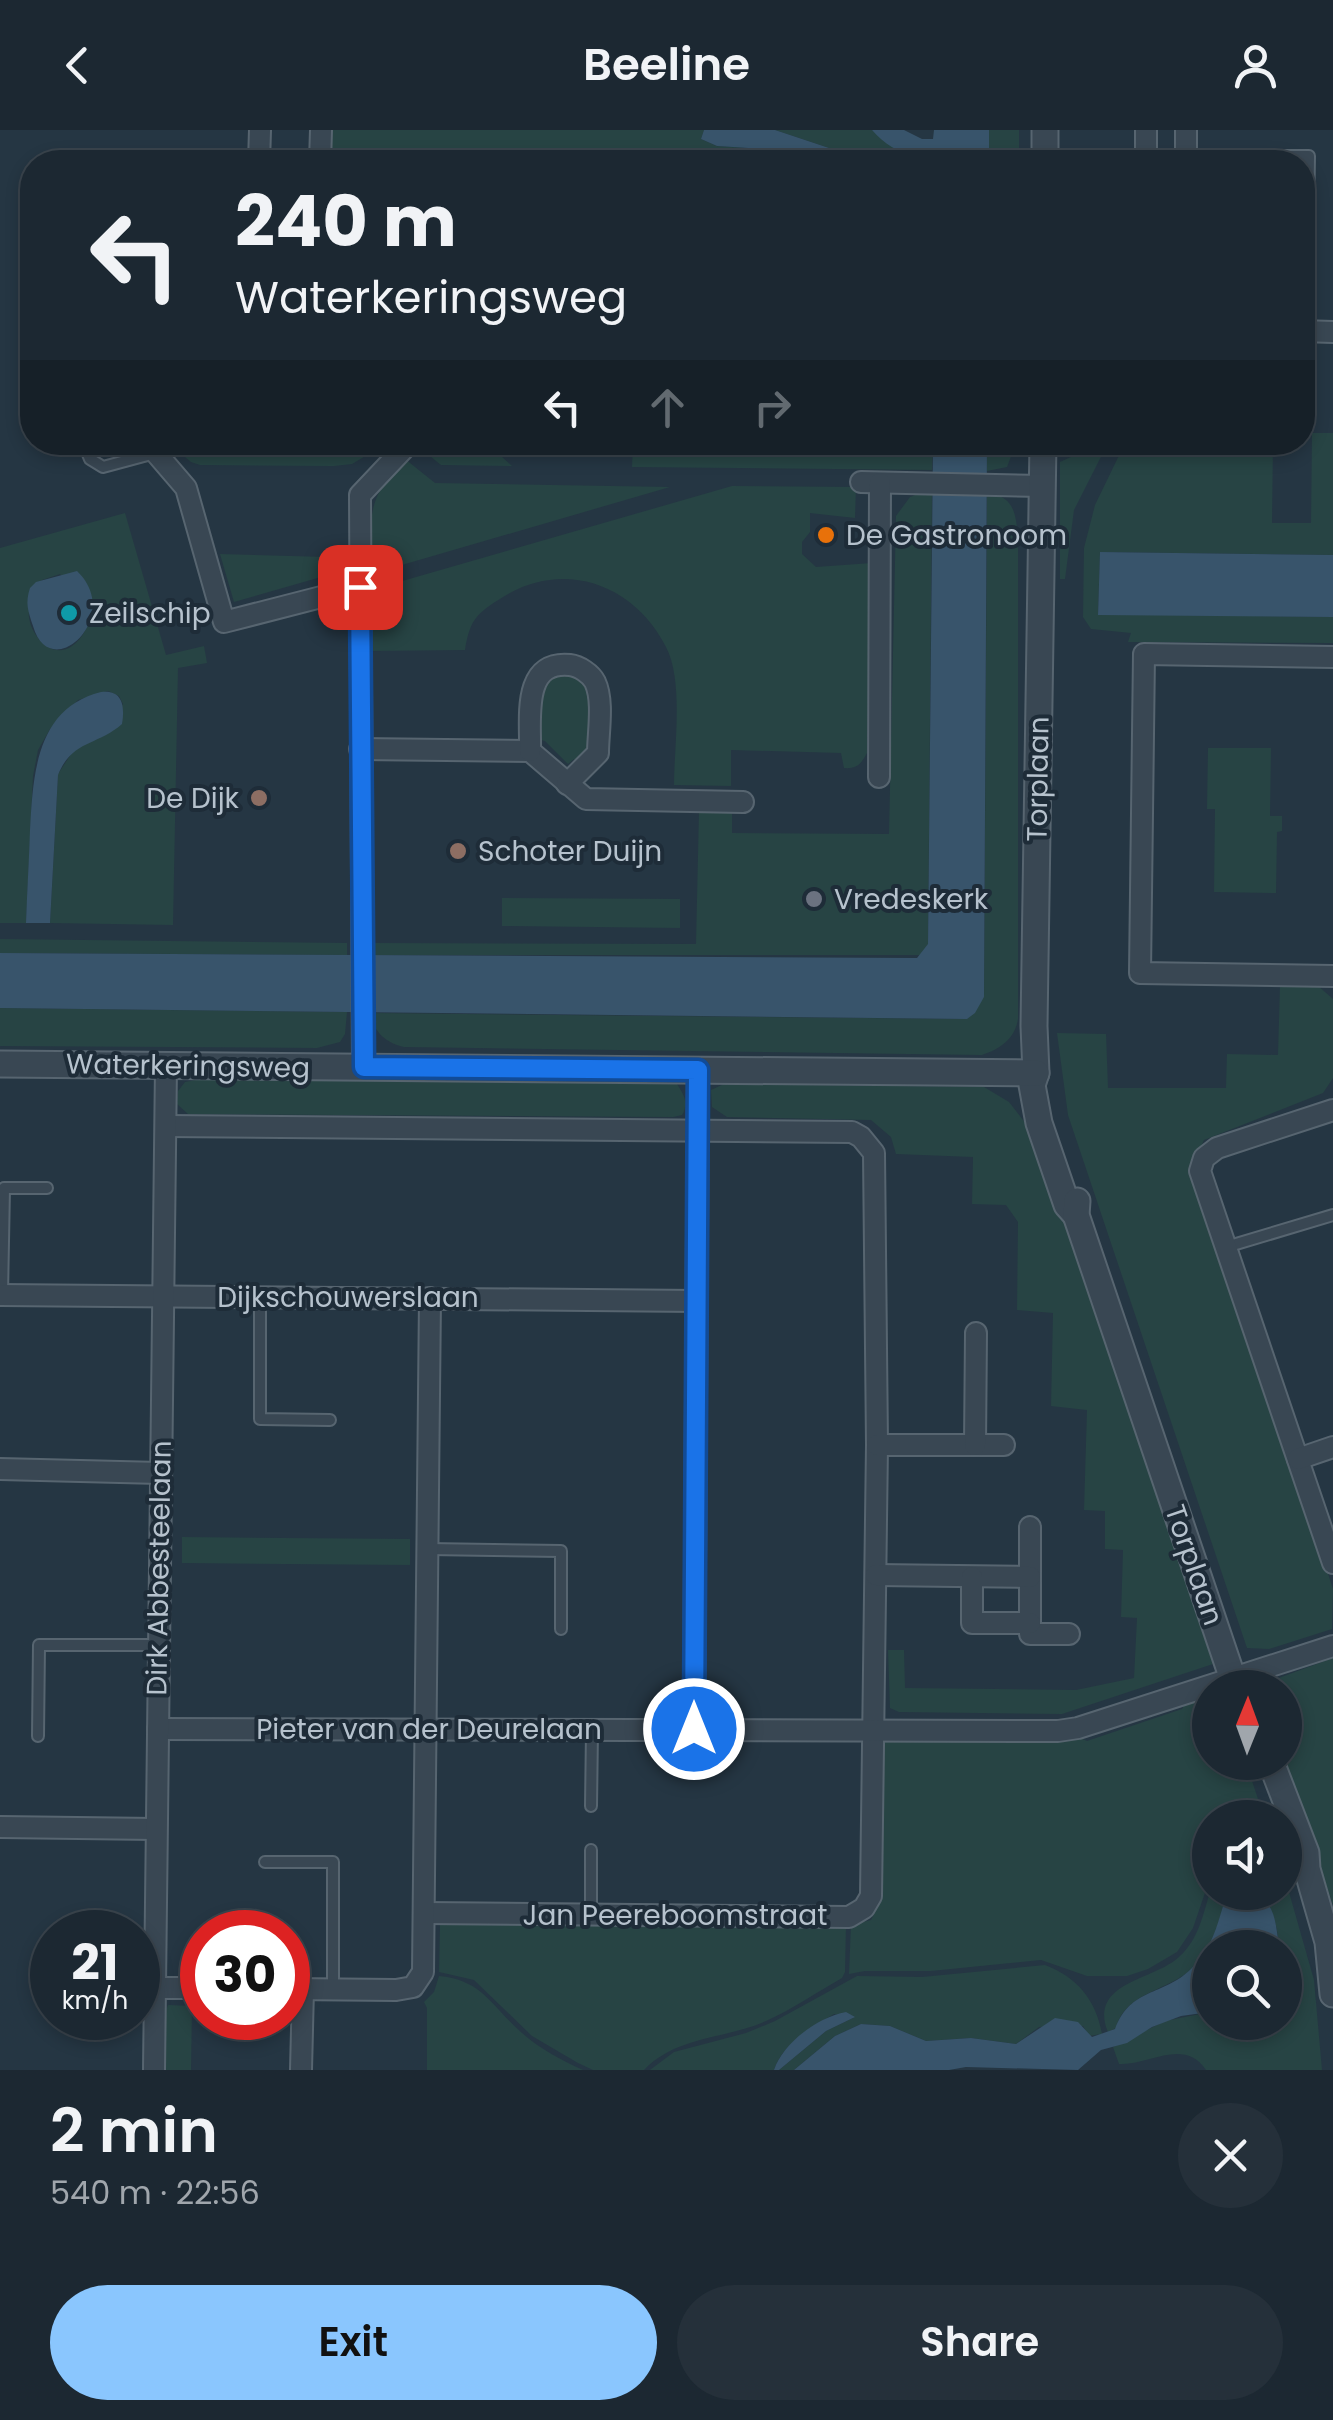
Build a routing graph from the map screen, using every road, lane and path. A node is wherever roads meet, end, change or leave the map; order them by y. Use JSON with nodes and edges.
{"nodes":[{"id":1,"x":89,"y":455,"type":"edge"},
{"id":2,"x":148,"y":455,"type":"edge"},
{"id":3,"x":158,"y":455,"type":"edge"},
{"id":4,"x":398,"y":455,"type":"edge"},
{"id":5,"x":1043,"y":455,"type":"edge"},
{"id":6,"x":1043,"y":486,"type":"junction"},
{"id":7,"x":360,"y":587,"type":"junction"},
{"id":8,"x":1333,"y":657,"type":"edge"},
{"id":9,"x":360,"y":749,"type":"junction"},
{"id":10,"x":530,"y":750,"type":"junction"},
{"id":11,"x":879,"y":776,"type":"dead end"},
{"id":12,"x":568,"y":784,"type":"junction"},
{"id":13,"x":744,"y":802,"type":"dead end"},
{"id":14,"x":1333,"y":976,"type":"edge"},
{"id":15,"x":0,"y":1064,"type":"edge"},
{"id":16,"x":166,"y":1066,"type":"junction"},
{"id":17,"x":364,"y":1067,"type":"junction"},
{"id":18,"x":698,"y":1070,"type":"junction"},
{"id":19,"x":1036,"y":1073,"type":"junction"},
{"id":20,"x":1333,"y":1110,"type":"edge"},
{"id":21,"x":166,"y":1126,"type":"junction"},
{"id":22,"x":697,"y":1130,"type":"junction"},
{"id":23,"x":47,"y":1188,"type":"dead end"},
{"id":24,"x":1333,"y":1215,"type":"edge"},
{"id":25,"x":1226,"y":1247,"type":"junction"},
{"id":26,"x":1,"y":1294,"type":"edge"},
{"id":27,"x":161,"y":1296,"type":"junction"},
{"id":28,"x":260,"y":1297,"type":"junction"},
{"id":29,"x":430,"y":1298,"type":"junction"},
{"id":30,"x":697,"y":1301,"type":"junction"},
{"id":31,"x":976,"y":1333,"type":"dead end"},
{"id":32,"x":330,"y":1420,"type":"dead end"},
{"id":33,"x":974,"y":1444,"type":"junction"},
{"id":34,"x":1004,"y":1444,"type":"dead end"},
{"id":35,"x":877,"y":1445,"type":"junction"},
{"id":36,"x":1333,"y":1447,"type":"edge"},
{"id":37,"x":1298,"y":1459,"type":"junction"},
{"id":38,"x":0,"y":1470,"type":"edge"},
{"id":39,"x":160,"y":1473,"type":"junction"},
{"id":40,"x":1030,"y":1527,"type":"dead end"},
{"id":41,"x":428,"y":1549,"type":"junction"},
{"id":42,"x":1333,"y":1563,"type":"edge"},
{"id":43,"x":876,"y":1575,"type":"junction"},
{"id":44,"x":972,"y":1577,"type":"junction"},
{"id":45,"x":1030,"y":1577,"type":"junction"},
{"id":46,"x":1030,"y":1624,"type":"junction"},
{"id":47,"x":561,"y":1628,"type":"dead end"},
{"id":48,"x":1069,"y":1634,"type":"dead end"},
{"id":49,"x":158,"y":1645,"type":"junction"},
{"id":50,"x":1333,"y":1646,"type":"edge"},
{"id":51,"x":1230,"y":1670,"type":"edge"},
{"id":52,"x":1267,"y":1670,"type":"edge"},
{"id":53,"x":1192,"y":1694,"type":"edge"},
{"id":54,"x":158,"y":1728,"type":"junction"},
{"id":55,"x":426,"y":1729,"type":"junction"},
{"id":56,"x":694,"y":1729,"type":"junction"},
{"id":57,"x":592,"y":1730,"type":"junction"},
{"id":58,"x":872,"y":1730,"type":"junction"},
{"id":59,"x":38,"y":1736,"type":"dead end"},
{"id":60,"x":1278,"y":1780,"type":"edge"},
{"id":61,"x":591,"y":1806,"type":"dead end"},
{"id":62,"x":0,"y":1828,"type":"edge"},
{"id":63,"x":156,"y":1829,"type":"junction"},
{"id":64,"x":591,"y":1850,"type":"dead end"},
{"id":65,"x":265,"y":1862,"type":"dead end"},
{"id":66,"x":1302,"y":1865,"type":"edge"},
{"id":67,"x":1306,"y":1869,"type":"junction"},
{"id":68,"x":155,"y":1910,"type":"edge"},
{"id":69,"x":425,"y":1913,"type":"junction"},
{"id":70,"x":591,"y":1914,"type":"junction"},
{"id":71,"x":1332,"y":1970,"type":"edge"},
{"id":72,"x":310,"y":1989,"type":"edge"},
{"id":73,"x":333,"y":1990,"type":"junction"},
{"id":74,"x":1333,"y":1994,"type":"edge"},
{"id":75,"x":154,"y":2040,"type":"edge"},
{"id":76,"x":299,"y":2040,"type":"edge"},
{"id":77,"x":154,"y":2070,"type":"edge"},
{"id":78,"x":301,"y":2070,"type":"edge"}],
"edges":[{"from":1,"to":2,"type":"lane"},
{"from":3,"to":7,"type":"street"},
{"from":4,"to":7,"type":"street"},
{"from":5,"to":6,"type":"street","name":"Torplaan"},
{"from":6,"to":11,"type":"street"},
{"from":6,"to":19,"type":"street","name":"Torplaan"},
{"from":7,"to":9,"type":"street"},
{"from":8,"to":14,"type":"street"},
{"from":9,"to":10,"type":"street"},
{"from":9,"to":17,"type":"street"},
{"from":10,"to":12,"type":"street"},
{"from":10,"to":12,"type":"street"},
{"from":12,"to":13,"type":"street"},
{"from":15,"to":16,"type":"street","name":"Waterkeringsweg"},
{"from":16,"to":17,"type":"street","name":"Waterkeringsweg"},
{"from":16,"to":21,"type":"street","name":"Dirk Abbesteelaan"},
{"from":17,"to":18,"type":"street","name":"Waterkeringsweg"},
{"from":18,"to":19,"type":"street","name":"Waterkeringsweg"},
{"from":18,"to":22,"type":"street"},
{"from":19,"to":51,"type":"street","name":"Torplaan"},
{"from":20,"to":25,"type":"street"},
{"from":21,"to":22,"type":"street"},
{"from":21,"to":27,"type":"street","name":"Dirk Abbesteelaan"},
{"from":22,"to":30,"type":"street"},
{"from":22,"to":35,"type":"street"},
{"from":23,"to":26,"type":"lane"},
{"from":24,"to":25,"type":"lane"},
{"from":25,"to":37,"type":"street"},
{"from":26,"to":27,"type":"street","name":"Dijkschouwerslaan"},
{"from":27,"to":28,"type":"street","name":"Dijkschouwerslaan"},
{"from":27,"to":39,"type":"street","name":"Dirk Abbesteelaan"},
{"from":28,"to":29,"type":"street","name":"Dijkschouwerslaan"},
{"from":28,"to":32,"type":"lane"},
{"from":29,"to":30,"type":"street","name":"Dijkschouwerslaan"},
{"from":29,"to":41,"type":"street"},
{"from":30,"to":56,"type":"street"},
{"from":31,"to":33,"type":"street"},
{"from":33,"to":34,"type":"street"},
{"from":33,"to":35,"type":"street"},
{"from":35,"to":43,"type":"street"},
{"from":36,"to":37,"type":"street"},
{"from":37,"to":42,"type":"street"},
{"from":38,"to":39,"type":"street"},
{"from":39,"to":49,"type":"street","name":"Dirk Abbesteelaan"},
{"from":40,"to":45,"type":"street"},
{"from":41,"to":47,"type":"lane"},
{"from":41,"to":55,"type":"street"},
{"from":43,"to":44,"type":"street"},
{"from":43,"to":58,"type":"street"},
{"from":44,"to":45,"type":"street"},
{"from":44,"to":46,"type":"street"},
{"from":45,"to":46,"type":"street"},
{"from":46,"to":48,"type":"street"},
{"from":49,"to":54,"type":"street","name":"Dirk Abbesteelaan"},
{"from":49,"to":59,"type":"lane"},
{"from":50,"to":52,"type":"street","name":"Pieter van der Deurelaan"},
{"from":53,"to":58,"type":"street","name":"Pieter van der Deurelaan"},
{"from":54,"to":55,"type":"street","name":"Pieter van der Deurelaan"},
{"from":54,"to":63,"type":"street","name":"Dirk Abbesteelaan"},
{"from":55,"to":57,"type":"street","name":"Pieter van der Deurelaan"},
{"from":55,"to":69,"type":"street"},
{"from":56,"to":57,"type":"street","name":"Pieter van der Deurelaan"},
{"from":56,"to":58,"type":"street","name":"Pieter van der Deurelaan"},
{"from":57,"to":61,"type":"lane"},
{"from":58,"to":70,"type":"street","name":"Jan Peereboomstraat"},
{"from":60,"to":67,"type":"street"},
{"from":62,"to":63,"type":"street"},
{"from":63,"to":68,"type":"street","name":"Dirk Abbesteelaan"},
{"from":64,"to":70,"type":"lane"},
{"from":65,"to":73,"type":"lane"},
{"from":66,"to":67,"type":"street"},
{"from":67,"to":71,"type":"street"},
{"from":69,"to":70,"type":"street","name":"Jan Peereboomstraat"},
{"from":69,"to":73,"type":"street"},
{"from":71,"to":74,"type":"street"},
{"from":72,"to":73,"type":"street"},
{"from":75,"to":77,"type":"street","name":"Dirk Abbesteelaan"},
{"from":76,"to":78,"type":"street"}]}
